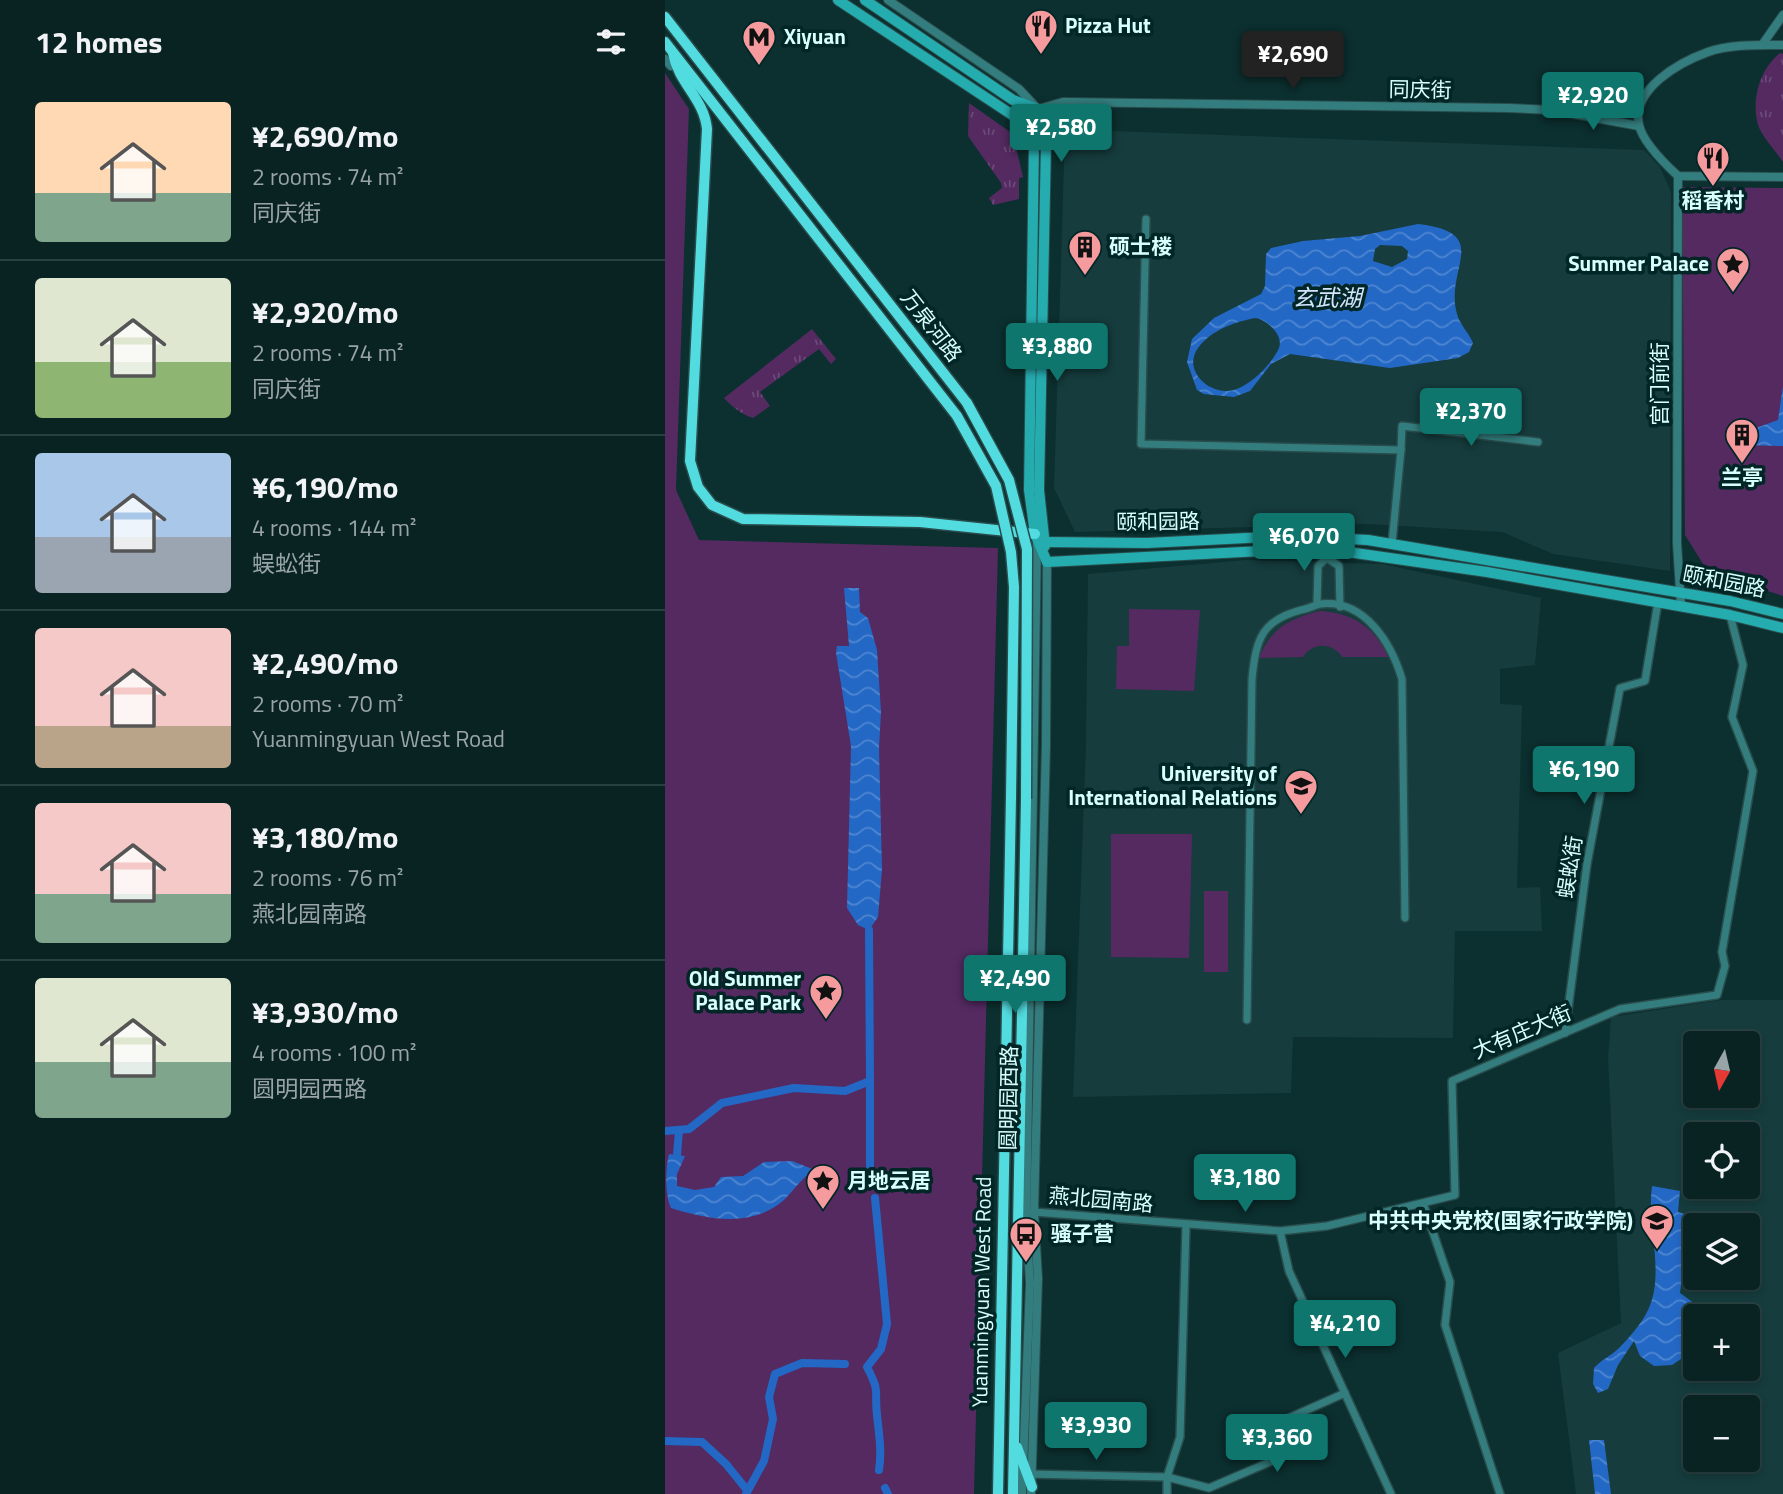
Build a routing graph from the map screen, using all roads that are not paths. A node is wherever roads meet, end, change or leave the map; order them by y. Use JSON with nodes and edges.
{"nodes":[{"id":1,"x":838,"y":0,"type":"edge"},
{"id":2,"x":865,"y":0,"type":"edge"},
{"id":3,"x":888,"y":0,"type":"edge"},
{"id":4,"x":1783,"y":15,"type":"edge"},
{"id":5,"x":665,"y":17,"type":"edge"},
{"id":6,"x":665,"y":42,"type":"edge"},
{"id":7,"x":1762,"y":45,"type":"junction"},
{"id":8,"x":1783,"y":45,"type":"edge"},
{"id":9,"x":670,"y":59,"type":"edge"},
{"id":10,"x":1645,"y":94,"type":"junction"},
{"id":11,"x":1038,"y":109,"type":"junction"},
{"id":12,"x":1552,"y":110,"type":"junction"},
{"id":13,"x":1027,"y":124,"type":"junction"},
{"id":14,"x":1639,"y":126,"type":"junction"},
{"id":15,"x":1678,"y":176,"type":"junction"},
{"id":16,"x":1783,"y":177,"type":"edge"},
{"id":17,"x":1146,"y":219,"type":"dead end"},
{"id":18,"x":1538,"y":442,"type":"dead end"},
{"id":19,"x":1401,"y":450,"type":"junction"},
{"id":20,"x":1035,"y":534,"type":"junction"},
{"id":21,"x":1045,"y":542,"type":"junction"},
{"id":22,"x":1392,"y":543,"type":"junction"},
{"id":23,"x":1327,"y":554,"type":"junction"},
{"id":24,"x":1047,"y":562,"type":"junction"},
{"id":25,"x":1681,"y":592,"type":"junction"},
{"id":26,"x":1658,"y":603,"type":"junction"},
{"id":27,"x":1317,"y":604,"type":"junction"},
{"id":28,"x":1681,"y":606,"type":"junction"},
{"id":29,"x":1340,"y":607,"type":"junction"},
{"id":30,"x":1783,"y":614,"type":"edge"},
{"id":31,"x":1730,"y":615,"type":"junction"},
{"id":32,"x":1783,"y":628,"type":"edge"},
{"id":33,"x":1011,"y":797,"type":"joint"},
{"id":34,"x":1026,"y":799,"type":"joint"},
{"id":35,"x":1405,"y":918,"type":"dead end"},
{"id":36,"x":1247,"y":1020,"type":"dead end"},
{"id":37,"x":1565,"y":1033,"type":"junction"},
{"id":38,"x":1455,"y":1195,"type":"joint"},
{"id":39,"x":1423,"y":1203,"type":"junction"},
{"id":40,"x":1034,"y":1212,"type":"junction"},
{"id":41,"x":1186,"y":1225,"type":"junction"},
{"id":42,"x":1280,"y":1231,"type":"junction"},
{"id":43,"x":1345,"y":1393,"type":"junction"},
{"id":44,"x":1014,"y":1439,"type":"junction"},
{"id":45,"x":1026,"y":1473,"type":"junction"},
{"id":46,"x":1167,"y":1477,"type":"junction"},
{"id":47,"x":1028,"y":1492,"type":"edge"},
{"id":48,"x":998,"y":1494,"type":"edge"},
{"id":49,"x":1013,"y":1494,"type":"edge"},
{"id":50,"x":1167,"y":1494,"type":"edge"},
{"id":51,"x":1391,"y":1494,"type":"edge"},
{"id":52,"x":1500,"y":1494,"type":"edge"}],
"edges":[{"from":1,"to":13,"type":"main road"},
{"from":2,"to":11,"type":"main road"},
{"from":3,"to":11,"type":"street"},
{"from":4,"to":7,"type":"street"},
{"from":5,"to":34,"type":"highway","name":"万泉河路","bridge":true},
{"from":6,"to":9,"type":"highway","name":"万泉河路"},
{"from":7,"to":8,"type":"street"},
{"from":7,"to":10,"type":"street"},
{"from":9,"to":20,"type":"highway"},
{"from":9,"to":33,"type":"highway","name":"万泉河路","bridge":true},
{"from":10,"to":12,"type":"street"},
{"from":10,"to":14,"type":"street"},
{"from":11,"to":12,"type":"street","name":"同庆街"},
{"from":11,"to":13,"type":"street"},
{"from":11,"to":21,"type":"main road"},
{"from":12,"to":14,"type":"street"},
{"from":13,"to":20,"type":"main road"},
{"from":14,"to":15,"type":"street"},
{"from":15,"to":16,"type":"street"},
{"from":15,"to":25,"type":"street","name":"宫门前街"},
{"from":17,"to":19,"type":"street"},
{"from":18,"to":19,"type":"street"},
{"from":19,"to":22,"type":"street"},
{"from":20,"to":21,"type":"main road"},
{"from":20,"to":24,"type":"main road"},
{"from":20,"to":45,"type":"street","name":"圆明园西路"},
{"from":21,"to":22,"type":"main road","name":"颐和园路"},
{"from":21,"to":24,"type":"main road"},
{"from":22,"to":25,"type":"main road","name":"颐和园路"},
{"from":23,"to":24,"type":"main road","name":"颐和园路"},
{"from":23,"to":26,"type":"main road","name":"颐和园路"},
{"from":23,"to":27,"type":"street"},
{"from":23,"to":29,"type":"street"},
{"from":24,"to":40,"type":"street","name":"圆明园西路"},
{"from":25,"to":28,"type":"street","name":"宫门前街"},
{"from":25,"to":30,"type":"main road","name":"颐和园路"},
{"from":26,"to":28,"type":"main road","name":"颐和园路"},
{"from":26,"to":37,"type":"street","name":"蜈蚣街"},
{"from":27,"to":29,"type":"street"},
{"from":27,"to":36,"type":"street"},
{"from":28,"to":31,"type":"main road","name":"颐和园路"},
{"from":29,"to":35,"type":"street"},
{"from":31,"to":32,"type":"main road","name":"颐和园路"},
{"from":31,"to":37,"type":"street","name":"大有庄大街"},
{"from":33,"to":48,"type":"highway","name":"Yuanmingyuan West Road"},
{"from":34,"to":44,"type":"highway","name":"Yuanmingyuan West Road"},
{"from":37,"to":38,"type":"street","name":"大有庄大街"},
{"from":38,"to":39,"type":"street","name":"燕北园南路"},
{"from":39,"to":42,"type":"street","name":"燕北园南路"},
{"from":39,"to":52,"type":"street"},
{"from":40,"to":41,"type":"street","name":"燕北园南路"},
{"from":40,"to":45,"type":"street","name":"圆明园西路"},
{"from":41,"to":42,"type":"street","name":"燕北园南路"},
{"from":41,"to":46,"type":"street"},
{"from":42,"to":43,"type":"street"},
{"from":43,"to":46,"type":"street"},
{"from":43,"to":51,"type":"street"},
{"from":44,"to":45,"type":"highway"},
{"from":44,"to":49,"type":"highway","name":"Yuanmingyuan West Road"},
{"from":45,"to":46,"type":"street"},
{"from":45,"to":47,"type":"highway"},
{"from":46,"to":50,"type":"street"}]}
